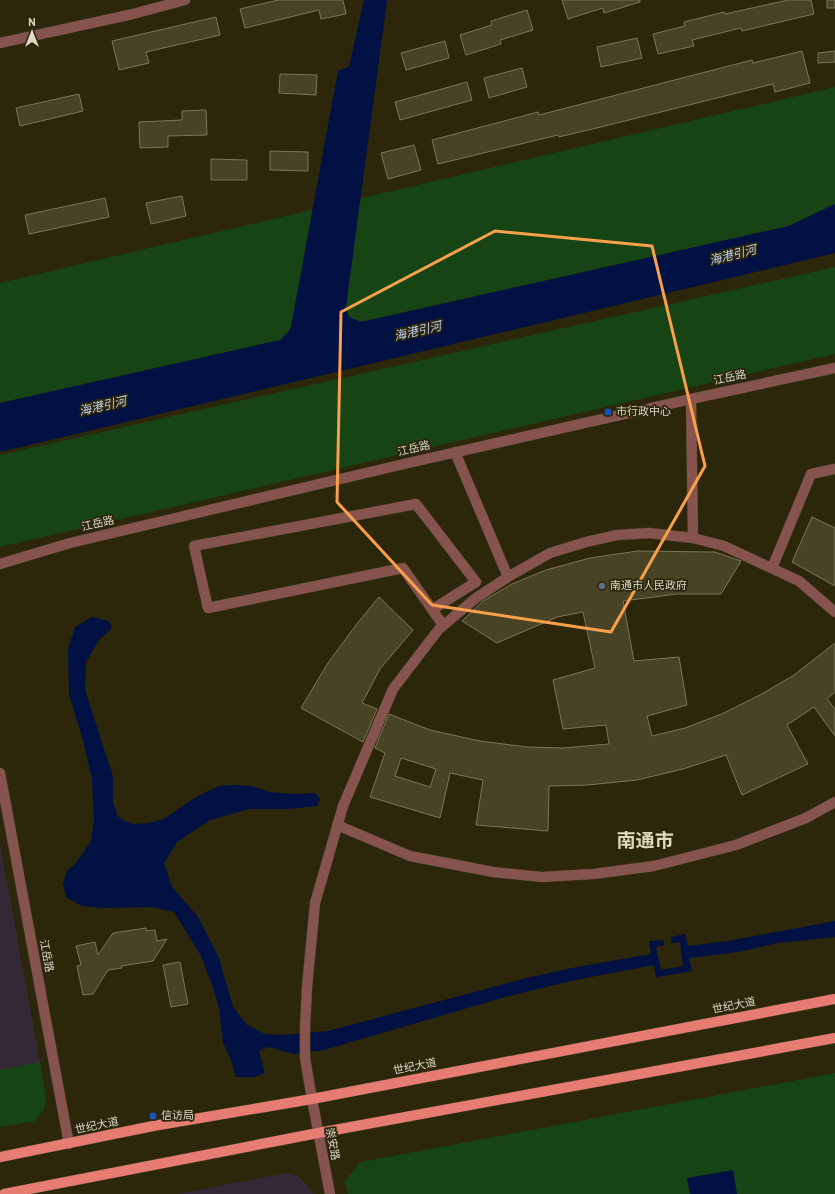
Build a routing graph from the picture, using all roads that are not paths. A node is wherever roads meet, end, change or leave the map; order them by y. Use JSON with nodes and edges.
{"nodes":[{"id":1,"x":185,"y":0,"type":"edge"},
{"id":2,"x":0,"y":43,"type":"edge"},
{"id":3,"x":835,"y":368,"type":"edge"},
{"id":4,"x":691,"y":398,"type":"junction"},
{"id":5,"x":455,"y":452,"type":"junction"},
{"id":6,"x":835,"y":469,"type":"edge"},
{"id":7,"x":693,"y":538,"type":"junction"},
{"id":8,"x":0,"y":564,"type":"edge"},
{"id":9,"x":772,"y":568,"type":"junction"},
{"id":10,"x":508,"y":577,"type":"junction"},
{"id":11,"x":433,"y":609,"type":"junction"},
{"id":12,"x":835,"y":612,"type":"edge"},
{"id":13,"x":444,"y":625,"type":"junction"},
{"id":14,"x":0,"y":773,"type":"edge"},
{"id":15,"x":835,"y":802,"type":"edge"},
{"id":16,"x":337,"y":826,"type":"junction"},
{"id":17,"x":835,"y":999,"type":"edge"},
{"id":18,"x":835,"y":1038,"type":"edge"},
{"id":19,"x":312,"y":1099,"type":"junction"},
{"id":20,"x":318,"y":1133,"type":"junction"},
{"id":21,"x":69,"y":1144,"type":"junction"},
{"id":22,"x":0,"y":1157,"type":"edge"},
{"id":23,"x":4,"y":1194,"type":"edge"},
{"id":24,"x":330,"y":1194,"type":"edge"}],
"edges":[{"from":1,"to":2,"type":"street"},
{"from":3,"to":4,"type":"street","name":"江岳路"},
{"from":4,"to":5,"type":"street","name":"江岳路"},
{"from":4,"to":7,"type":"street"},
{"from":5,"to":8,"type":"street","name":"江岳路"},
{"from":5,"to":10,"type":"street"},
{"from":6,"to":9,"type":"street"},
{"from":7,"to":9,"type":"street","name":"崇安路"},
{"from":7,"to":10,"type":"street","name":"崇安路"},
{"from":9,"to":12,"type":"street","name":"崇安路"},
{"from":10,"to":13,"type":"street","name":"崇安路"},
{"from":11,"to":11,"type":"street"},
{"from":11,"to":13,"type":"street"},
{"from":13,"to":16,"type":"street","name":"崇安路"},
{"from":14,"to":21,"type":"street","name":"江岳路"},
{"from":15,"to":16,"type":"street"},
{"from":16,"to":19,"type":"street","name":"崇安路"},
{"from":17,"to":19,"type":"main road","name":"世纪大道"},
{"from":18,"to":20,"type":"main road"},
{"from":19,"to":20,"type":"street","name":"崇安路"},
{"from":19,"to":21,"type":"main road","name":"世纪大道"},
{"from":20,"to":23,"type":"main road"},
{"from":20,"to":24,"type":"street","name":"崇安路"},
{"from":21,"to":22,"type":"main road","name":"世纪大道"}]}
